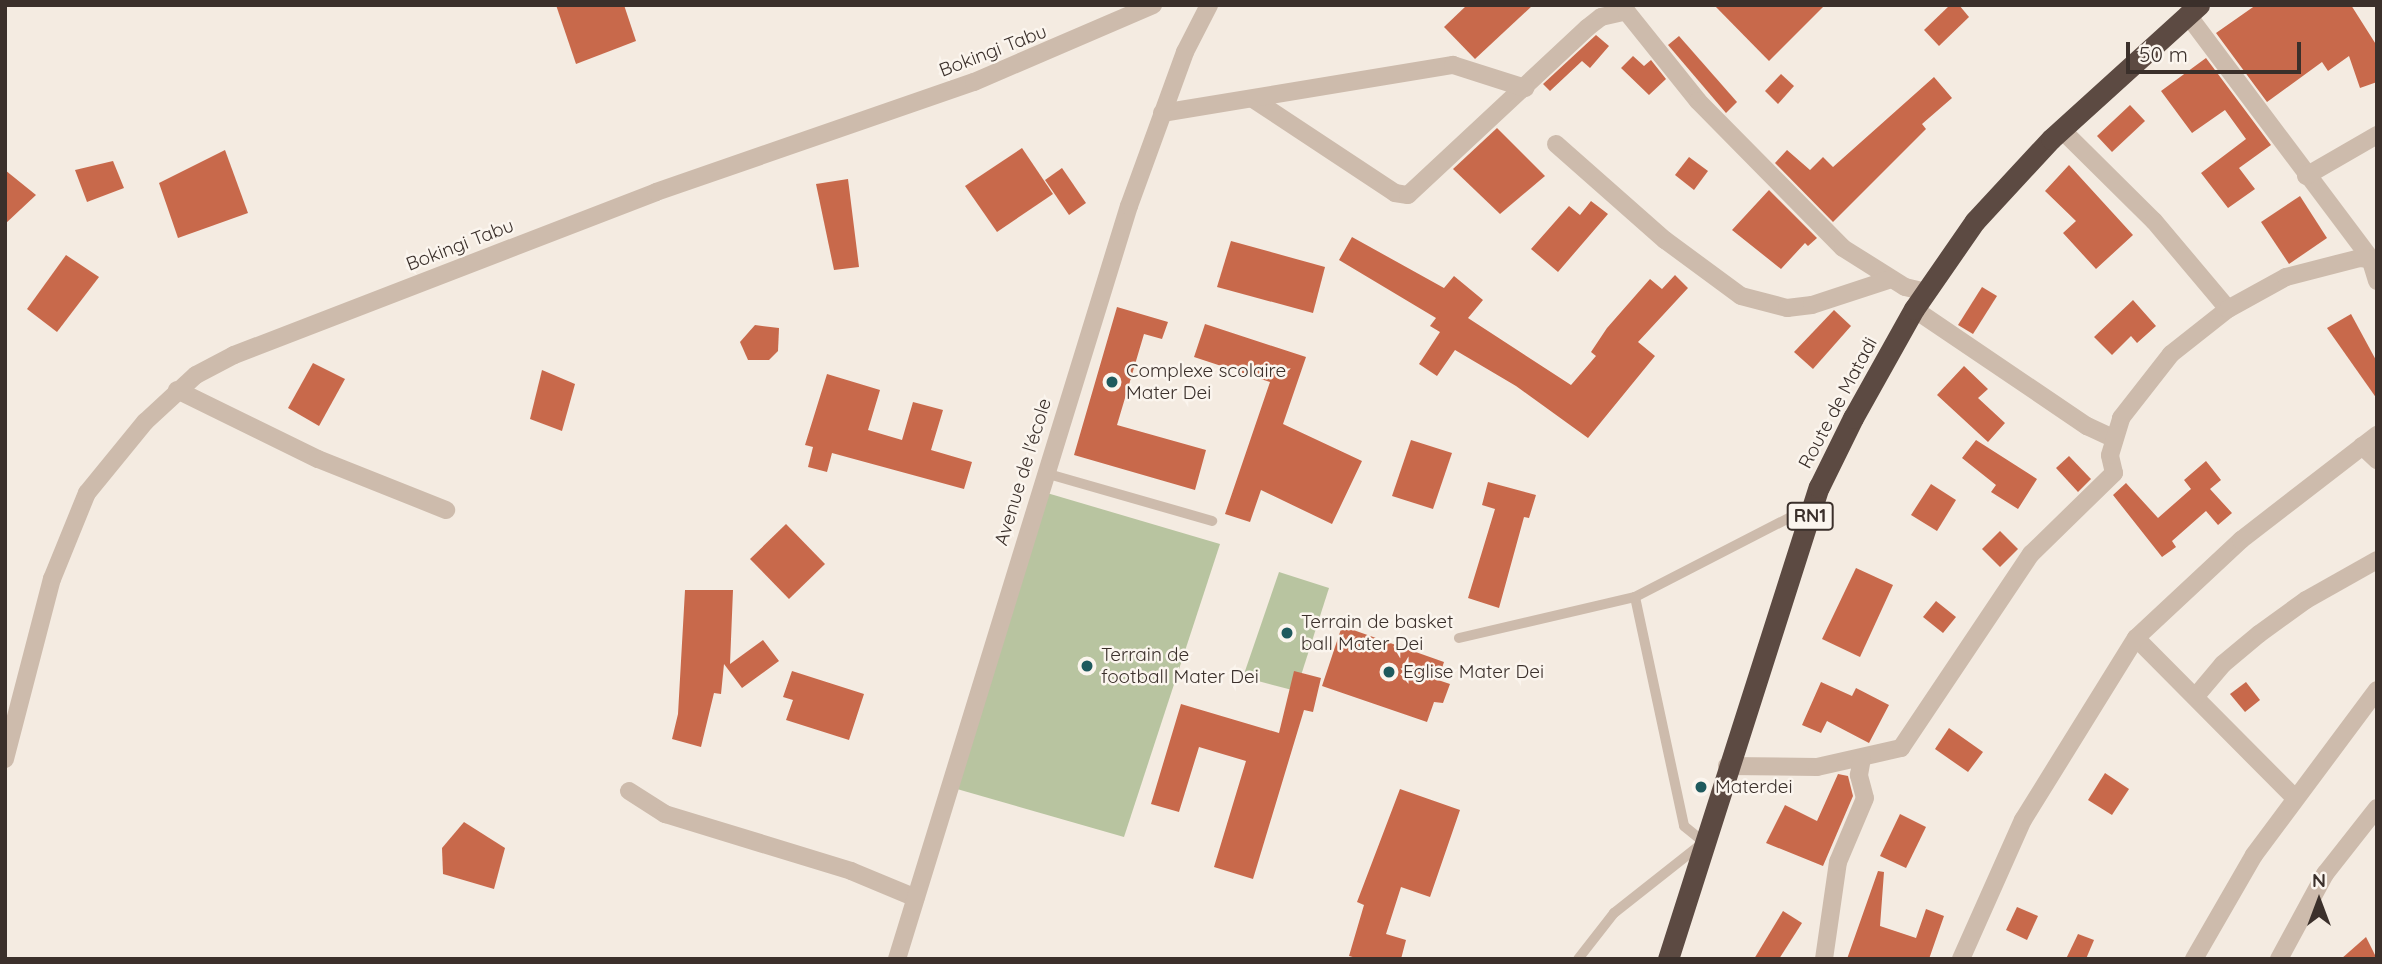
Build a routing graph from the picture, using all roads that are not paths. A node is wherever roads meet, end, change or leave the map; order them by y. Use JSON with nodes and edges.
{"nodes":[{"id":1,"x":1153,"y":5,"type":"edge"},
{"id":2,"x":1209,"y":5,"type":"edge"},
{"id":3,"x":2193,"y":10,"type":"edge"},
{"id":4,"x":1525,"y":88,"type":"junction"},
{"id":5,"x":1253,"y":99,"type":"junction"},
{"id":6,"x":1162,"y":113,"type":"junction"},
{"id":7,"x":2063,"y":131,"type":"junction"},
{"id":8,"x":2377,"y":135,"type":"edge"},
{"id":9,"x":1556,"y":145,"type":"dead end"},
{"id":10,"x":2306,"y":176,"type":"junction"},
{"id":11,"x":2373,"y":259,"type":"edge"},
{"id":12,"x":1891,"y":279,"type":"junction"},
{"id":13,"x":2377,"y":281,"type":"edge"},
{"id":14,"x":1920,"y":300,"type":"junction"},
{"id":15,"x":2228,"y":309,"type":"junction"},
{"id":16,"x":177,"y":390,"type":"junction"},
{"id":17,"x":2377,"y":435,"type":"edge"},
{"id":18,"x":2113,"y":438,"type":"junction"},
{"id":19,"x":2362,"y":446,"type":"junction"},
{"id":20,"x":2377,"y":460,"type":"edge"},
{"id":21,"x":1045,"y":473,"type":"junction"},
{"id":22,"x":1813,"y":505,"type":"junction"},
{"id":23,"x":446,"y":510,"type":"dead end"},
{"id":24,"x":1212,"y":521,"type":"dead end"},
{"id":25,"x":2377,"y":560,"type":"edge"},
{"id":26,"x":1635,"y":597,"type":"junction"},
{"id":27,"x":1459,"y":638,"type":"dead end"},
{"id":28,"x":2136,"y":638,"type":"junction"},
{"id":29,"x":2377,"y":690,"type":"edge"},
{"id":30,"x":2196,"y":696,"type":"junction"},
{"id":31,"x":1862,"y":758,"type":"junction"},
{"id":32,"x":5,"y":759,"type":"edge"},
{"id":33,"x":1727,"y":766,"type":"junction"},
{"id":34,"x":629,"y":791,"type":"dead end"},
{"id":35,"x":2295,"y":798,"type":"junction"},
{"id":36,"x":2377,"y":808,"type":"edge"},
{"id":37,"x":1704,"y":842,"type":"junction"},
{"id":38,"x":916,"y":898,"type":"junction"},
{"id":39,"x":897,"y":959,"type":"edge"},
{"id":40,"x":1578,"y":959,"type":"edge"},
{"id":41,"x":1668,"y":959,"type":"edge"},
{"id":42,"x":1824,"y":959,"type":"edge"},
{"id":43,"x":1961,"y":959,"type":"edge"},
{"id":44,"x":2194,"y":959,"type":"edge"},
{"id":45,"x":2278,"y":959,"type":"edge"}],
"edges":[{"from":1,"to":16,"type":"street","name":"Bokingi Tabu"},
{"from":2,"to":6,"type":"street","name":"Avenue de l'école"},
{"from":3,"to":7,"type":"highway","name":"Route de Matadi","number":"RN1"},
{"from":3,"to":10,"type":"street"},
{"from":4,"to":5,"type":"street"},
{"from":4,"to":5,"type":"street"},
{"from":4,"to":12,"type":"street"},
{"from":5,"to":6,"type":"street"},
{"from":6,"to":21,"type":"street","name":"Avenue de l'école"},
{"from":7,"to":14,"type":"highway","name":"Route de Matadi","number":"RN1"},
{"from":7,"to":15,"type":"street"},
{"from":8,"to":10,"type":"street"},
{"from":9,"to":12,"type":"street"},
{"from":10,"to":11,"type":"street"},
{"from":11,"to":13,"type":"street"},
{"from":11,"to":15,"type":"street"},
{"from":12,"to":14,"type":"street"},
{"from":14,"to":18,"type":"street"},
{"from":14,"to":22,"type":"highway","name":"Route de Matadi","number":"RN1"},
{"from":15,"to":18,"type":"street"},
{"from":16,"to":23,"type":"street"},
{"from":16,"to":32,"type":"street","name":"Bokingi Tabu"},
{"from":17,"to":19,"type":"street"},
{"from":18,"to":31,"type":"street"},
{"from":19,"to":20,"type":"street"},
{"from":19,"to":28,"type":"street"},
{"from":21,"to":24,"type":"lane"},
{"from":21,"to":38,"type":"street","name":"Avenue de l'école"},
{"from":22,"to":26,"type":"lane"},
{"from":22,"to":33,"type":"highway","name":"Route de Matadi","number":"RN1"},
{"from":25,"to":30,"type":"street"},
{"from":26,"to":27,"type":"lane"},
{"from":26,"to":37,"type":"lane"},
{"from":28,"to":30,"type":"street"},
{"from":28,"to":43,"type":"street"},
{"from":29,"to":35,"type":"street"},
{"from":30,"to":35,"type":"street"},
{"from":31,"to":33,"type":"street"},
{"from":31,"to":42,"type":"street"},
{"from":33,"to":37,"type":"highway","name":"Route de Matadi","number":"RN1"},
{"from":34,"to":38,"type":"street"},
{"from":35,"to":44,"type":"street"},
{"from":36,"to":45,"type":"street"},
{"from":37,"to":40,"type":"lane"},
{"from":37,"to":41,"type":"highway","name":"Route de Matadi","number":"RN1"},
{"from":38,"to":39,"type":"street","name":"Avenue de l'école"}]}
